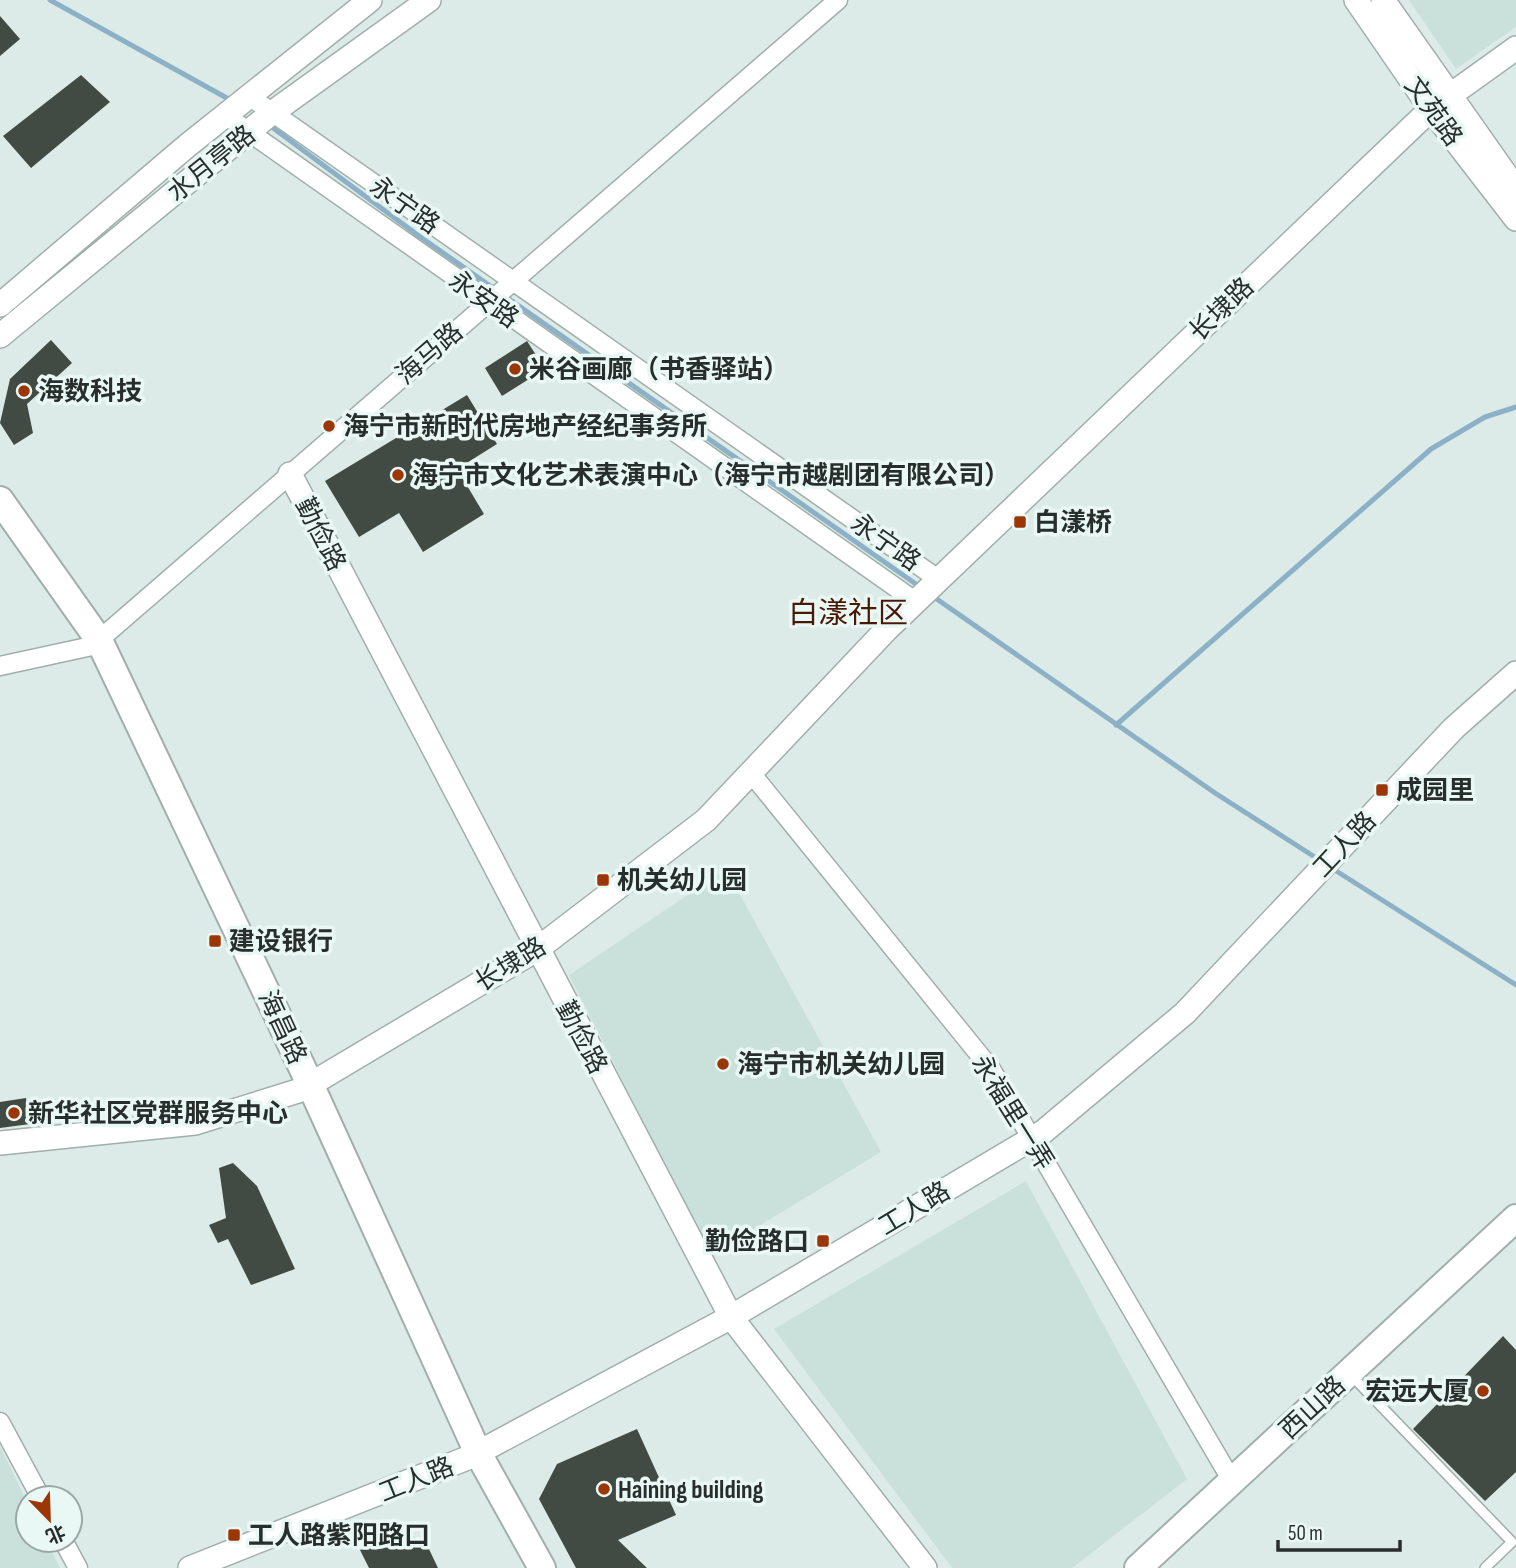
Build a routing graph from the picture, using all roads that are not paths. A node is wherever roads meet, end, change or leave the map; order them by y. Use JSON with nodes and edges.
{"nodes":[{"id":1,"x":370,"y":0,"type":"edge"},
{"id":2,"x":429,"y":0,"type":"edge"},
{"id":3,"x":838,"y":0,"type":"edge"},
{"id":4,"x":1356,"y":0,"type":"edge"},
{"id":5,"x":1383,"y":0,"type":"edge"},
{"id":6,"x":1516,"y":48,"type":"edge"},
{"id":7,"x":252,"y":93,"type":"junction"},
{"id":8,"x":1440,"y":102,"type":"junction"},
{"id":9,"x":271,"y":114,"type":"junction"},
{"id":10,"x":222,"y":117,"type":"junction"},
{"id":11,"x":249,"y":132,"type":"junction"},
{"id":12,"x":1516,"y":189,"type":"edge"},
{"id":13,"x":1516,"y":219,"type":"edge"},
{"id":14,"x":500,"y":292,"type":"junction"},
{"id":15,"x":0,"y":305,"type":"edge"},
{"id":16,"x":0,"y":336,"type":"edge"},
{"id":17,"x":290,"y":474,"type":"junction"},
{"id":18,"x":0,"y":500,"type":"edge"},
{"id":19,"x":0,"y":520,"type":"edge"},
{"id":20,"x":937,"y":580,"type":"junction"},
{"id":21,"x":917,"y":600,"type":"junction"},
{"id":22,"x":95,"y":643,"type":"junction"},
{"id":23,"x":0,"y":666,"type":"edge"},
{"id":24,"x":1516,"y":673,"type":"edge"},
{"id":25,"x":751,"y":773,"type":"junction"},
{"id":26,"x":536,"y":950,"type":"junction"},
{"id":27,"x":305,"y":1087,"type":"junction"},
{"id":28,"x":1031,"y":1138,"type":"junction"},
{"id":29,"x":0,"y":1143,"type":"edge"},
{"id":30,"x":1516,"y":1218,"type":"edge"},
{"id":31,"x":731,"y":1317,"type":"junction"},
{"id":32,"x":1349,"y":1373,"type":"junction"},
{"id":33,"x":0,"y":1422,"type":"edge"},
{"id":34,"x":474,"y":1455,"type":"junction"},
{"id":35,"x":1232,"y":1481,"type":"junction"},
{"id":36,"x":33,"y":1484,"type":"edge"},
{"id":37,"x":190,"y":1568,"type":"edge"},
{"id":38,"x":521,"y":1568,"type":"edge"},
{"id":39,"x":542,"y":1568,"type":"edge"},
{"id":40,"x":925,"y":1568,"type":"edge"},
{"id":41,"x":1138,"y":1568,"type":"edge"},
{"id":42,"x":1485,"y":1568,"type":"edge"}],
"edges":[{"from":1,"to":7,"type":"street","name":"水月亭路"},
{"from":2,"to":9,"type":"street","name":"水月亭路"},
{"from":3,"to":14,"type":"street","name":"海马路"},
{"from":4,"to":8,"type":"street","name":"文苑路"},
{"from":5,"to":8,"type":"street","name":"文苑路"},
{"from":6,"to":8,"type":"street","name":"长埭路"},
{"from":7,"to":9,"type":"street","name":"永宁路"},
{"from":7,"to":10,"type":"street","name":"水月亭路"},
{"from":8,"to":12,"type":"street","name":"文苑路"},
{"from":8,"to":13,"type":"street","name":"文苑路"},
{"from":8,"to":20,"type":"street","name":"长埭路"},
{"from":9,"to":11,"type":"street","name":"水月亭路"},
{"from":9,"to":14,"type":"street","name":"永宁路"},
{"from":10,"to":11,"type":"street","name":"永安路"},
{"from":10,"to":15,"type":"street","name":"水月亭路"},
{"from":11,"to":14,"type":"street","name":"永安路"},
{"from":11,"to":16,"type":"street","name":"水月亭路"},
{"from":14,"to":17,"type":"street","name":"海马路"},
{"from":14,"to":20,"type":"street","name":"永宁路"},
{"from":14,"to":21,"type":"street","name":"永安路"},
{"from":17,"to":22,"type":"street","name":"海马路"},
{"from":17,"to":26,"type":"street","name":"勤俭路"},
{"from":18,"to":22,"type":"main road","name":"海昌路"},
{"from":19,"to":22,"type":"main road","name":"海昌路"},
{"from":20,"to":21,"type":"street"},
{"from":21,"to":25,"type":"street","name":"长埭路"},
{"from":22,"to":23,"type":"street","name":"海马路"},
{"from":22,"to":27,"type":"main road","name":"海昌路"},
{"from":24,"to":28,"type":"street","name":"工人路"},
{"from":25,"to":26,"type":"street","name":"长埭路"},
{"from":25,"to":28,"type":"street","name":"永福里一弄"},
{"from":26,"to":27,"type":"street","name":"长埭路"},
{"from":26,"to":31,"type":"street","name":"勤俭路"},
{"from":27,"to":29,"type":"street","name":"长埭路"},
{"from":27,"to":34,"type":"main road","name":"海昌路"},
{"from":28,"to":31,"type":"street","name":"工人路"},
{"from":28,"to":35,"type":"street","name":"永福里一弄"},
{"from":30,"to":32,"type":"main road","name":"西山路"},
{"from":31,"to":34,"type":"street","name":"工人路"},
{"from":31,"to":40,"type":"street","name":"勤俭路"},
{"from":32,"to":35,"type":"main road","name":"西山路"},
{"from":32,"to":42,"type":"lane"},
{"from":33,"to":36,"type":"street"},
{"from":34,"to":37,"type":"street","name":"工人路"},
{"from":34,"to":38,"type":"main road","name":"海昌路"},
{"from":34,"to":39,"type":"main road","name":"海昌路"},
{"from":35,"to":41,"type":"main road","name":"西山路"}]}
